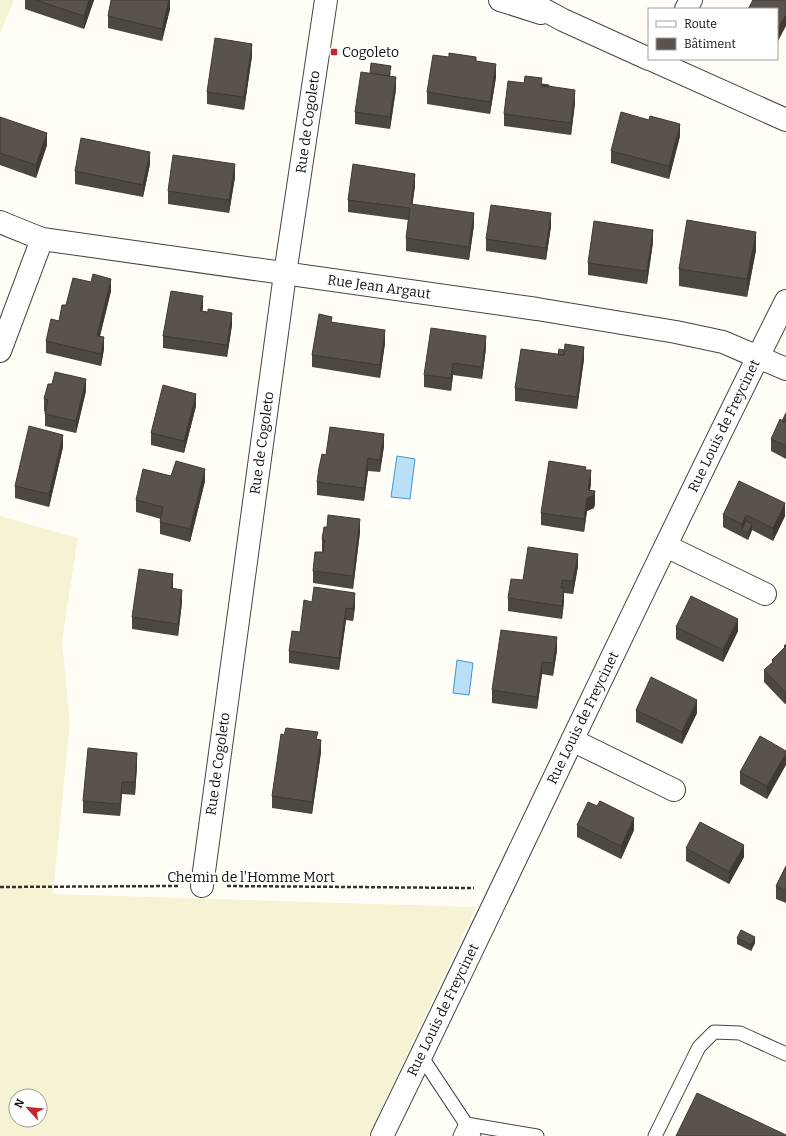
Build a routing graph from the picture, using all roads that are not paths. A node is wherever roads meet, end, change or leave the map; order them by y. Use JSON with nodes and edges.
{"nodes":[{"id":1,"x":326,"y":0,"type":"edge"},
{"id":2,"x":500,"y":0,"type":"edge"},
{"id":3,"x":526,"y":0,"type":"edge"},
{"id":4,"x":563,"y":20,"type":"junction"},
{"id":5,"x":648,"y":57,"type":"edge"},
{"id":6,"x":654,"y":60,"type":"edge"},
{"id":7,"x":786,"y":120,"type":"edge"},
{"id":8,"x":0,"y":222,"type":"edge"},
{"id":9,"x":42,"y":239,"type":"junction"},
{"id":10,"x":285,"y":274,"type":"junction"},
{"id":11,"x":786,"y":301,"type":"edge"},
{"id":12,"x":0,"y":351,"type":"edge"},
{"id":13,"x":758,"y":356,"type":"junction"},
{"id":14,"x":786,"y":369,"type":"edge"},
{"id":15,"x":666,"y":546,"type":"junction"},
{"id":16,"x":765,"y":594,"type":"dead end"},
{"id":17,"x":572,"y":740,"type":"junction"},
{"id":18,"x":674,"y":790,"type":"dead end"},
{"id":19,"x":202,"y":886,"type":"road end"},
{"id":20,"x":786,"y":1054,"type":"edge"},
{"id":21,"x":421,"y":1056,"type":"junction"},
{"id":22,"x":466,"y":1124,"type":"junction"},
{"id":23,"x":382,"y":1136,"type":"edge"},
{"id":24,"x":460,"y":1136,"type":"edge"},
{"id":25,"x":474,"y":1136,"type":"edge"},
{"id":26,"x":537,"y":1136,"type":"edge"},
{"id":27,"x":655,"y":1136,"type":"edge"}],
"edges":[{"from":1,"to":10,"type":"street","name":"Rue de Cogoleto"},
{"from":2,"to":4,"type":"street"},
{"from":3,"to":4,"type":"street"},
{"from":4,"to":5,"type":"street"},
{"from":6,"to":7,"type":"street"},
{"from":8,"to":9,"type":"street","name":"Rue Jean Argaut"},
{"from":9,"to":10,"type":"street","name":"Rue Jean Argaut"},
{"from":9,"to":12,"type":"street"},
{"from":10,"to":13,"type":"street","name":"Rue Jean Argaut"},
{"from":10,"to":19,"type":"street","name":"Rue de Cogoleto"},
{"from":11,"to":13,"type":"street","name":"Rue Louis de Freycinet"},
{"from":13,"to":14,"type":"street","name":"Rue Jean Argaut"},
{"from":13,"to":15,"type":"street","name":"Rue Louis de Freycinet"},
{"from":15,"to":16,"type":"street"},
{"from":15,"to":17,"type":"street","name":"Rue Louis de Freycinet"},
{"from":17,"to":18,"type":"street"},
{"from":17,"to":21,"type":"street","name":"Rue Louis de Freycinet"},
{"from":20,"to":27,"type":"lane"},
{"from":21,"to":22,"type":"lane"},
{"from":21,"to":23,"type":"street","name":"Rue Louis de Freycinet"},
{"from":22,"to":24,"type":"lane"},
{"from":22,"to":25,"type":"lane"},
{"from":22,"to":26,"type":"lane"}]}
